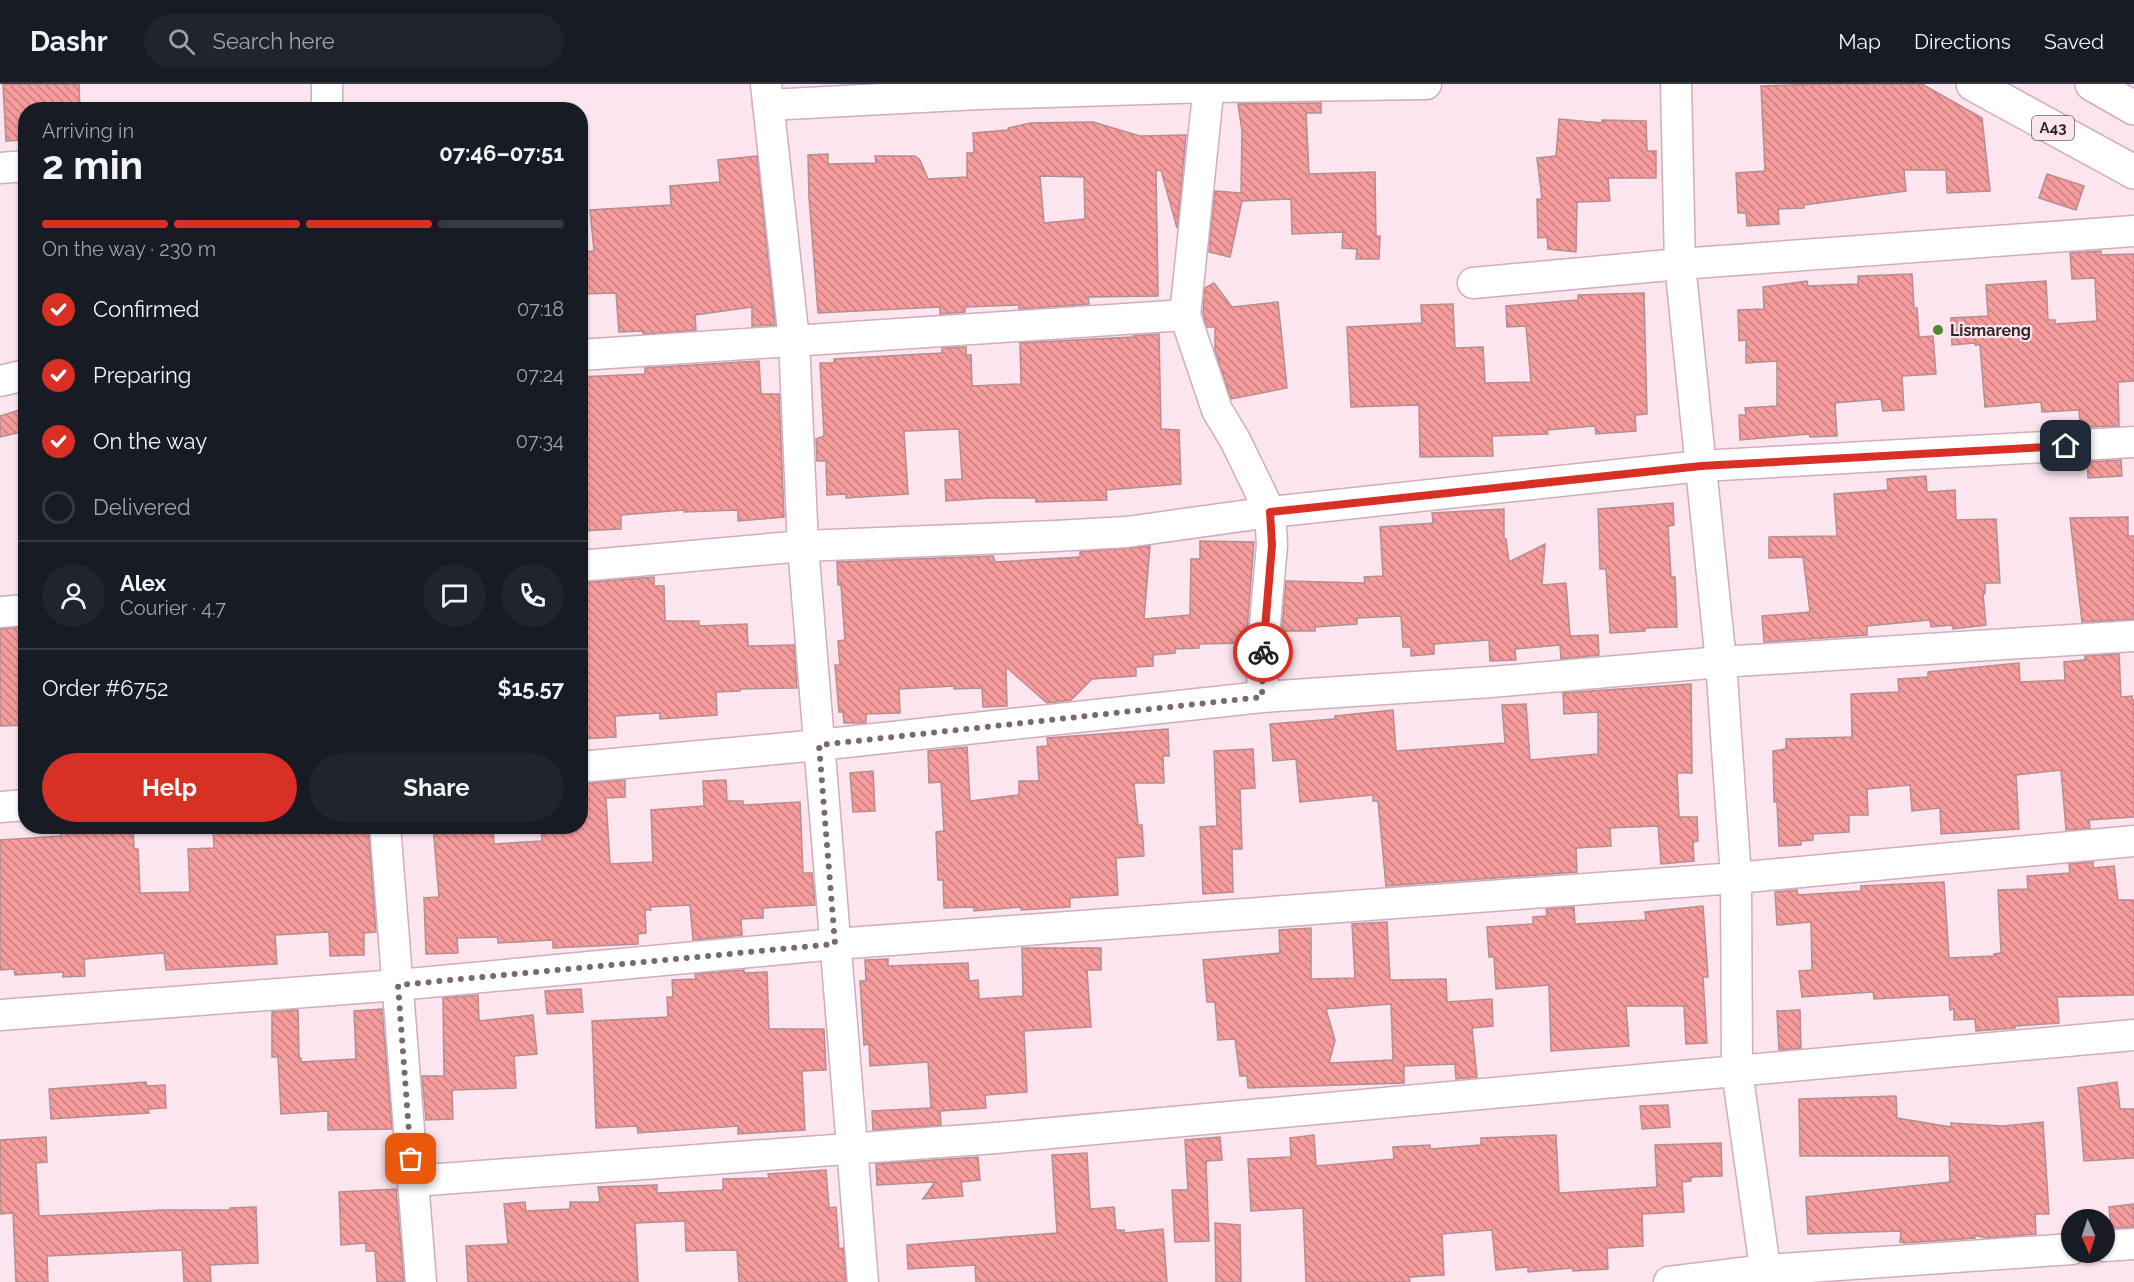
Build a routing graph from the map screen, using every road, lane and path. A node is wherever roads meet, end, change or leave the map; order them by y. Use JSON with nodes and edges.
{"nodes":[{"id":1,"x":327,"y":84,"type":"edge"},
{"id":2,"x":1426,"y":84,"type":"edge"},
{"id":3,"x":1676,"y":84,"type":"edge"},
{"id":4,"x":1973,"y":84,"type":"edge"},
{"id":5,"x":2092,"y":84,"type":"edge"},
{"id":6,"x":1209,"y":86,"type":"edge"},
{"id":7,"x":767,"y":95,"type":"edge"},
{"id":8,"x":327,"y":102,"type":"edge"},
{"id":9,"x":2134,"y":108,"type":"edge"},
{"id":10,"x":18,"y":167,"type":"edge"},
{"id":11,"x":0,"y":168,"type":"edge"},
{"id":12,"x":2134,"y":172,"type":"edge"},
{"id":13,"x":2134,"y":231,"type":"edge"},
{"id":14,"x":1680,"y":264,"type":"junction"},
{"id":15,"x":1473,"y":283,"type":"dead end"},
{"id":16,"x":1185,"y":315,"type":"junction"},
{"id":17,"x":794,"y":340,"type":"junction"},
{"id":18,"x":588,"y":354,"type":"edge"},
{"id":19,"x":18,"y":377,"type":"edge"},
{"id":20,"x":0,"y":381,"type":"edge"},
{"id":21,"x":2134,"y":442,"type":"edge"},
{"id":22,"x":1701,"y":466,"type":"junction"},
{"id":23,"x":1270,"y":512,"type":"junction"},
{"id":24,"x":803,"y":546,"type":"junction"},
{"id":25,"x":588,"y":565,"type":"edge"},
{"id":26,"x":18,"y":611,"type":"edge"},
{"id":27,"x":0,"y":612,"type":"edge"},
{"id":28,"x":2134,"y":636,"type":"edge"},
{"id":29,"x":1721,"y":662,"type":"junction"},
{"id":30,"x":1262,"y":697,"type":"junction"},
{"id":31,"x":819,"y":745,"type":"junction"},
{"id":32,"x":588,"y":766,"type":"edge"},
{"id":33,"x":18,"y":806,"type":"edge"},
{"id":34,"x":0,"y":807,"type":"edge"},
{"id":35,"x":386,"y":834,"type":"edge"},
{"id":36,"x":2134,"y":841,"type":"edge"},
{"id":37,"x":1736,"y":878,"type":"junction"},
{"id":38,"x":835,"y":944,"type":"junction"},
{"id":39,"x":398,"y":985,"type":"junction"},
{"id":40,"x":0,"y":1015,"type":"edge"},
{"id":41,"x":2134,"y":1035,"type":"edge"},
{"id":42,"x":1737,"y":1071,"type":"junction"},
{"id":43,"x":852,"y":1149,"type":"junction"},
{"id":44,"x":413,"y":1180,"type":"junction"},
{"id":45,"x":2134,"y":1244,"type":"edge"},
{"id":46,"x":2115,"y":1245,"type":"edge"},
{"id":47,"x":2061,"y":1250,"type":"edge"},
{"id":48,"x":1766,"y":1276,"type":"edge"},
{"id":49,"x":421,"y":1282,"type":"edge"},
{"id":50,"x":862,"y":1282,"type":"edge"},
{"id":51,"x":1669,"y":1282,"type":"edge"}],
"edges":[{"from":1,"to":8,"type":"street"},
{"from":2,"to":6,"type":"street"},
{"from":3,"to":14,"type":"street"},
{"from":4,"to":12,"type":"highway","number":"A43"},
{"from":5,"to":9,"type":"highway"},
{"from":6,"to":7,"type":"street"},
{"from":6,"to":16,"type":"street"},
{"from":7,"to":17,"type":"street"},
{"from":10,"to":11,"type":"street"},
{"from":13,"to":14,"type":"street"},
{"from":14,"to":15,"type":"street"},
{"from":14,"to":22,"type":"street"},
{"from":16,"to":17,"type":"street"},
{"from":16,"to":23,"type":"street"},
{"from":17,"to":18,"type":"street"},
{"from":17,"to":24,"type":"street"},
{"from":19,"to":20,"type":"street"},
{"from":21,"to":22,"type":"street"},
{"from":22,"to":23,"type":"street"},
{"from":22,"to":29,"type":"street"},
{"from":23,"to":24,"type":"street"},
{"from":23,"to":30,"type":"street"},
{"from":24,"to":25,"type":"street"},
{"from":24,"to":31,"type":"street"},
{"from":26,"to":27,"type":"street"},
{"from":28,"to":29,"type":"street"},
{"from":29,"to":30,"type":"street"},
{"from":29,"to":37,"type":"street"},
{"from":30,"to":31,"type":"street"},
{"from":31,"to":32,"type":"street"},
{"from":31,"to":38,"type":"street"},
{"from":33,"to":34,"type":"street"},
{"from":35,"to":39,"type":"street"},
{"from":36,"to":37,"type":"street"},
{"from":37,"to":38,"type":"street"},
{"from":37,"to":42,"type":"street"},
{"from":38,"to":39,"type":"street"},
{"from":38,"to":43,"type":"street"},
{"from":39,"to":40,"type":"street"},
{"from":39,"to":44,"type":"street"},
{"from":41,"to":42,"type":"street"},
{"from":42,"to":43,"type":"street"},
{"from":42,"to":48,"type":"street"},
{"from":43,"to":44,"type":"street"},
{"from":43,"to":50,"type":"street"},
{"from":44,"to":49,"type":"street"},
{"from":45,"to":46,"type":"street"},
{"from":47,"to":48,"type":"street"},
{"from":48,"to":51,"type":"street"}]}
